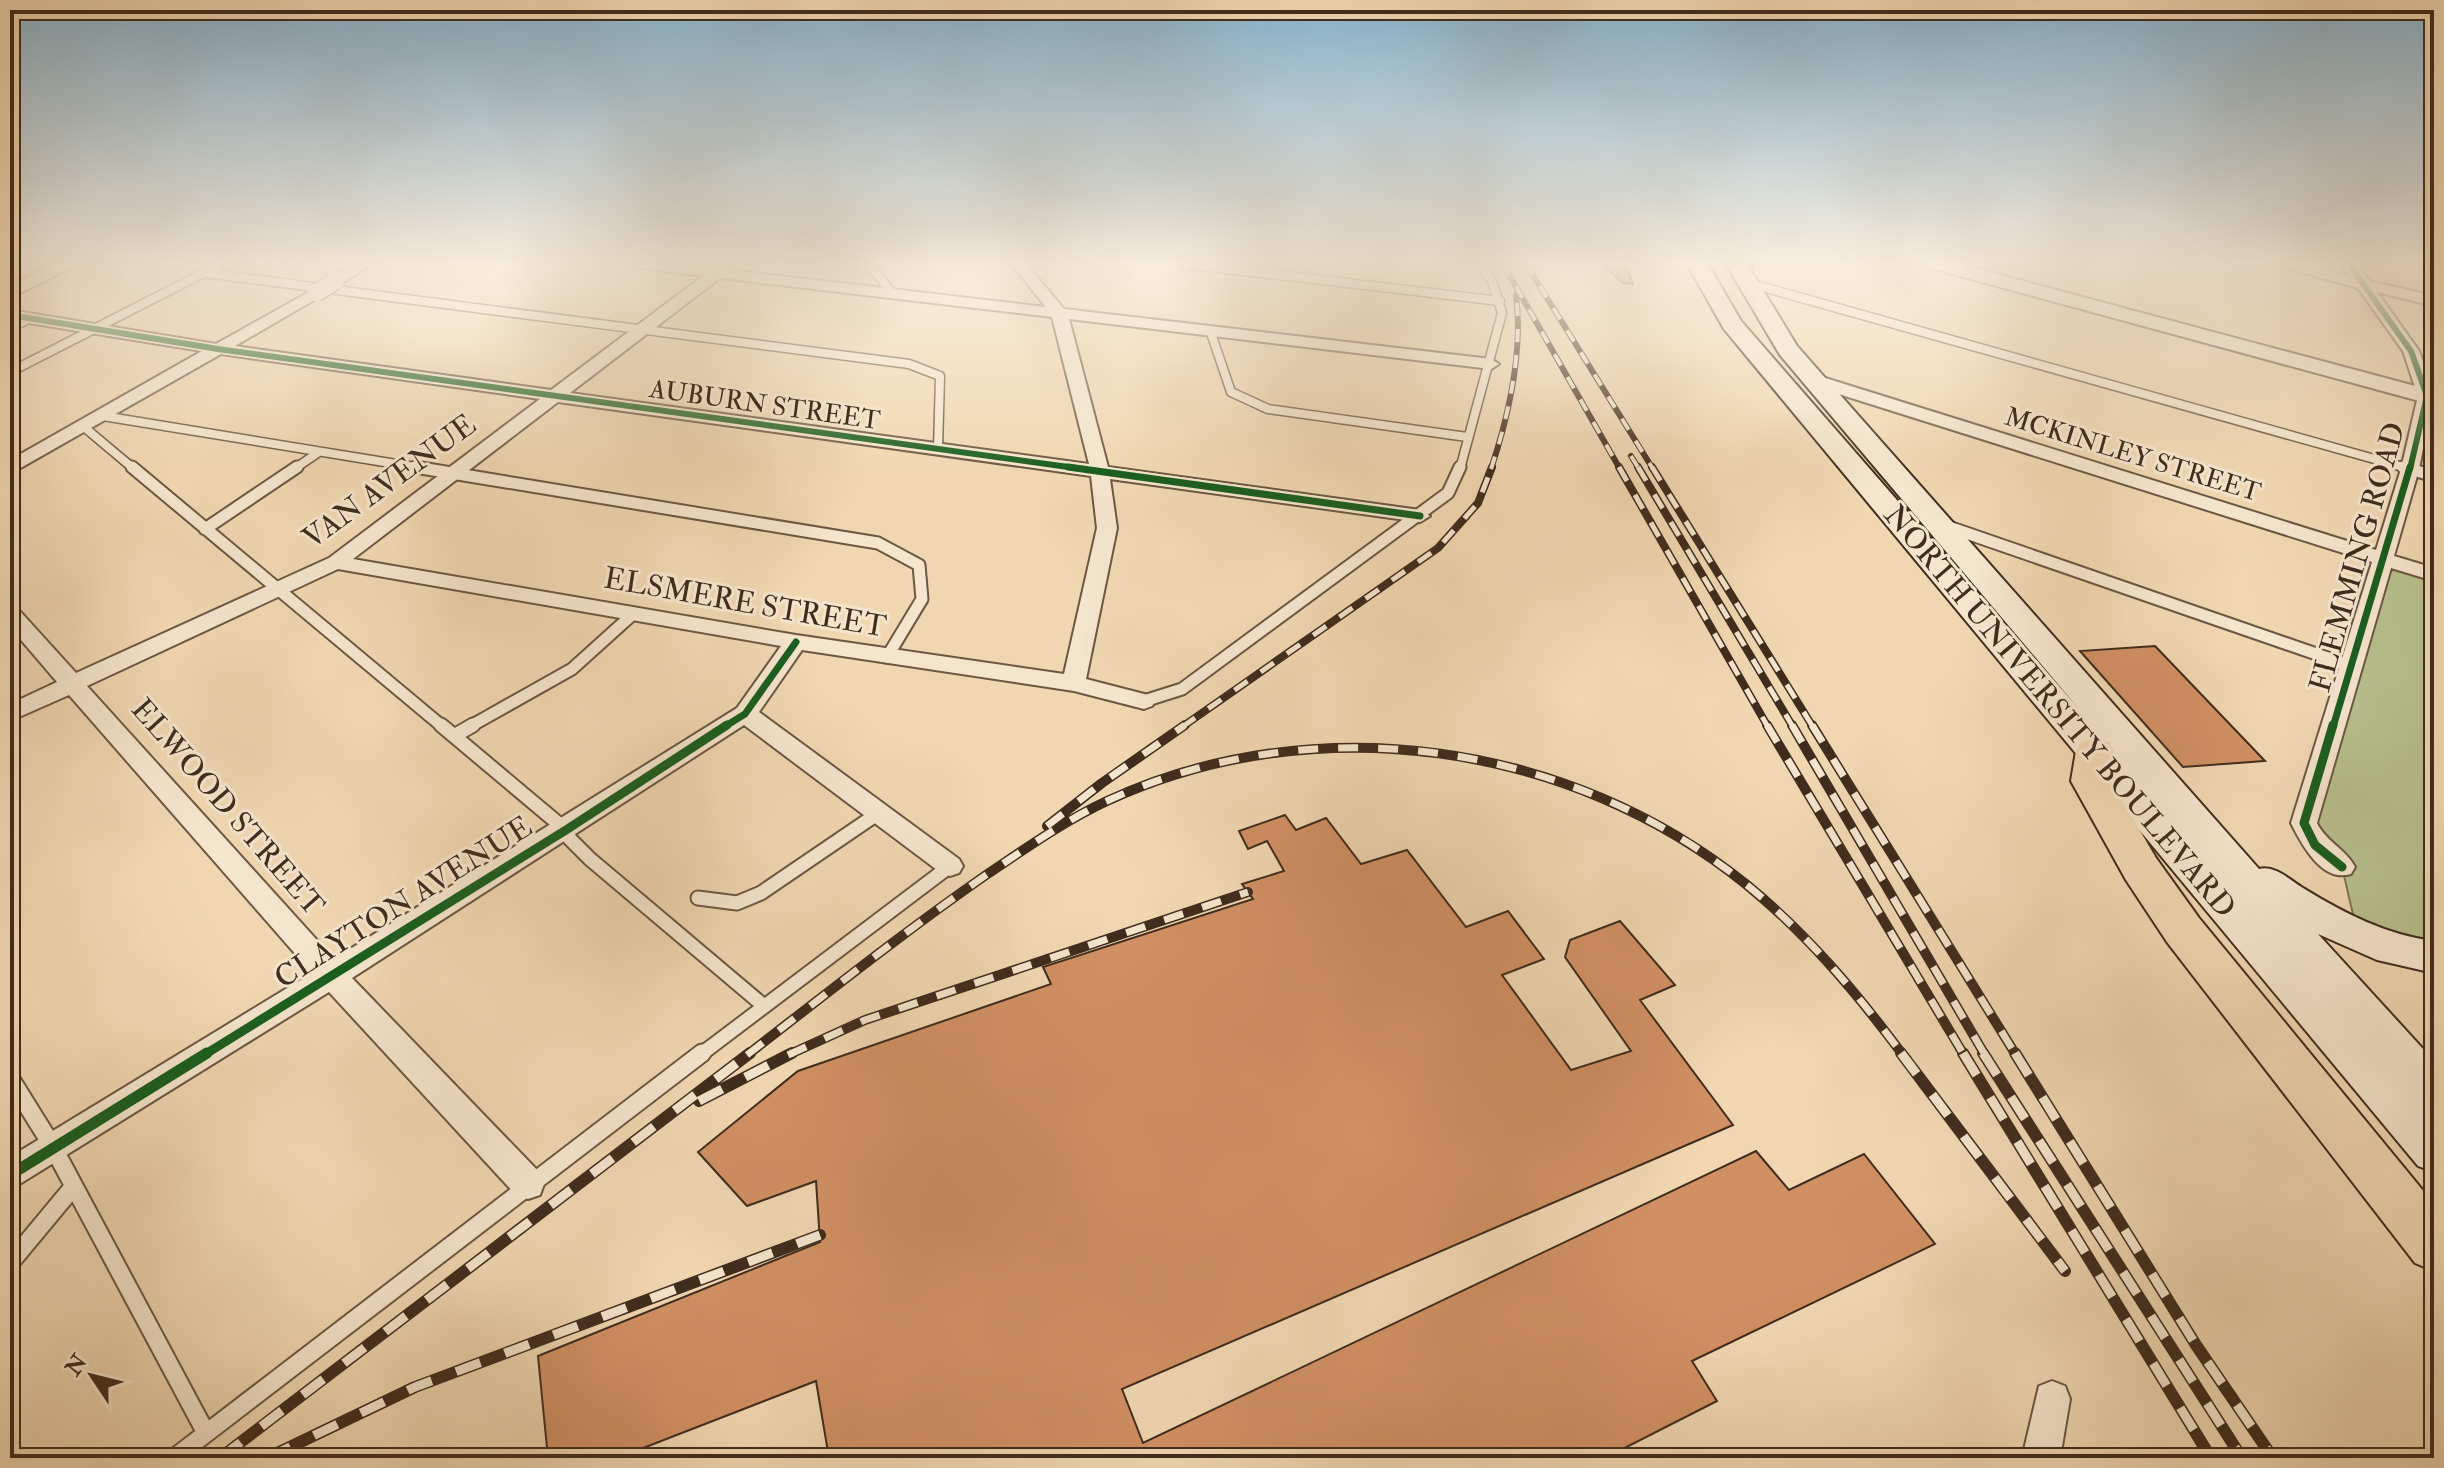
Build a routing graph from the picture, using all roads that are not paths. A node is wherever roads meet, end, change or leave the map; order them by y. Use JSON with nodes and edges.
{"nodes":[{"id":1,"x":83,"y":333,"type":"edge"},
{"id":2,"x":112,"y":333,"type":"edge"},
{"id":3,"x":247,"y":333,"type":"edge"},
{"id":4,"x":642,"y":333,"type":"edge"},
{"id":5,"x":665,"y":333,"type":"edge"},
{"id":6,"x":1064,"y":333,"type":"edge"},
{"id":7,"x":1211,"y":333,"type":"edge"},
{"id":8,"x":1231,"y":333,"type":"edge"},
{"id":9,"x":1498,"y":333,"type":"edge"},
{"id":10,"x":1739,"y":333,"type":"edge"},
{"id":11,"x":1777,"y":333,"type":"edge"},
{"id":12,"x":1943,"y":333,"type":"edge"},
{"id":13,"x":2191,"y":333,"type":"edge"},
{"id":14,"x":2399,"y":333,"type":"edge"},
{"id":15,"x":218,"y":349,"type":"junction"},
{"id":16,"x":1491,"y":364,"type":"junction"},
{"id":17,"x":10,"y":372,"type":"edge"},
{"id":18,"x":1816,"y":381,"type":"junction"},
{"id":19,"x":555,"y":395,"type":"junction"},
{"id":20,"x":2430,"y":397,"type":"edge"},
{"id":21,"x":103,"y":416,"type":"junction"},
{"id":22,"x":84,"y":427,"type":"junction"},
{"id":23,"x":1467,"y":437,"type":"junction"},
{"id":24,"x":938,"y":449,"type":"junction"},
{"id":25,"x":319,"y":452,"type":"junction"},
{"id":26,"x":10,"y":468,"type":"edge"},
{"id":27,"x":2410,"y":469,"type":"junction"},
{"id":28,"x":1100,"y":472,"type":"junction"},
{"id":29,"x":451,"y":475,"type":"junction"},
{"id":30,"x":2434,"y":476,"type":"edge"},
{"id":31,"x":1420,"y":516,"type":"junction"},
{"id":32,"x":1940,"y":524,"type":"junction"},
{"id":33,"x":205,"y":529,"type":"junction"},
{"id":34,"x":2383,"y":559,"type":"junction"},
{"id":35,"x":336,"y":562,"type":"junction"},
{"id":36,"x":2434,"y":575,"type":"edge"},
{"id":37,"x":278,"y":590,"type":"junction"},
{"id":38,"x":10,"y":614,"type":"edge"},
{"id":39,"x":633,"y":614,"type":"junction"},
{"id":40,"x":796,"y":642,"type":"junction"},
{"id":41,"x":887,"y":657,"type":"junction"},
{"id":42,"x":2351,"y":666,"type":"junction"},
{"id":43,"x":1074,"y":683,"type":"junction"},
{"id":44,"x":74,"y":684,"type":"junction"},
{"id":45,"x":1144,"y":701,"type":"joint"},
{"id":46,"x":10,"y":713,"type":"edge"},
{"id":47,"x":745,"y":714,"type":"junction"},
{"id":48,"x":454,"y":736,"type":"junction"},
{"id":49,"x":2095,"y":751,"type":"junction"},
{"id":50,"x":880,"y":812,"type":"junction"},
{"id":51,"x":566,"y":830,"type":"junction"},
{"id":52,"x":2217,"y":847,"type":"junction"},
{"id":53,"x":950,"y":866,"type":"joint"},
{"id":54,"x":2342,"y":867,"type":"dead end"},
{"id":55,"x":698,"y":898,"type":"dead end"},
{"id":56,"x":2434,"y":957,"type":"edge"},
{"id":57,"x":331,"y":975,"type":"junction"},
{"id":58,"x":764,"y":1006,"type":"junction"},
{"id":59,"x":10,"y":1078,"type":"edge"},
{"id":60,"x":2434,"y":1092,"type":"edge"},
{"id":61,"x":53,"y":1147,"type":"junction"},
{"id":62,"x":2434,"y":1151,"type":"edge"},
{"id":63,"x":10,"y":1175,"type":"edge"},
{"id":64,"x":528,"y":1184,"type":"junction"},
{"id":65,"x":74,"y":1186,"type":"junction"},
{"id":66,"x":2434,"y":1245,"type":"edge"},
{"id":67,"x":10,"y":1263,"type":"edge"},
{"id":68,"x":2052,"y":1399,"type":"dead end"},
{"id":69,"x":206,"y":1433,"type":"junction"},
{"id":70,"x":174,"y":1458,"type":"edge"},
{"id":71,"x":2041,"y":1458,"type":"edge"}],
"edges":[{"from":1,"to":17,"type":"lane"},
{"from":2,"to":15,"type":"street","name":"AUBURN STREET"},
{"from":3,"to":15,"type":"street","bridge":true},
{"from":4,"to":19,"type":"street","name":"VAN AVENUE"},
{"from":5,"to":24,"type":"lane"},
{"from":6,"to":28,"type":"street"},
{"from":7,"to":23,"type":"lane"},
{"from":8,"to":16,"type":"street"},
{"from":9,"to":16,"type":"lane"},
{"from":10,"to":49,"type":"main road","name":"NORTH UNIVERSITY BOULEVARD"},
{"from":11,"to":18,"type":"main road","name":"NORTH UNIVERSITY BOULEVARD"},
{"from":12,"to":27,"type":"lane"},
{"from":13,"to":20,"type":"street"},
{"from":14,"to":20,"type":"street","name":"FLEMMING ROAD"},
{"from":15,"to":19,"type":"street","name":"AUBURN STREET"},
{"from":15,"to":21,"type":"street"},
{"from":16,"to":23,"type":"lane"},
{"from":18,"to":32,"type":"main road","name":"NORTH UNIVERSITY BOULEVARD"},
{"from":18,"to":34,"type":"street","name":"MCKINLEY STREET"},
{"from":19,"to":24,"type":"street","name":"AUBURN STREET"},
{"from":19,"to":29,"type":"street","name":"VAN AVENUE"},
{"from":20,"to":27,"type":"street","name":"FLEMMING ROAD"},
{"from":21,"to":22,"type":"street"},
{"from":21,"to":25,"type":"lane"},
{"from":22,"to":26,"type":"street"},
{"from":22,"to":33,"type":"lane"},
{"from":23,"to":31,"type":"lane"},
{"from":24,"to":28,"type":"street","name":"AUBURN STREET"},
{"from":25,"to":29,"type":"lane"},
{"from":25,"to":33,"type":"lane"},
{"from":27,"to":30,"type":"lane"},
{"from":27,"to":34,"type":"street","name":"FLEMMING ROAD"},
{"from":28,"to":31,"type":"street","name":"AUBURN STREET"},
{"from":28,"to":43,"type":"street"},
{"from":29,"to":35,"type":"street","name":"VAN AVENUE"},
{"from":29,"to":41,"type":"lane"},
{"from":31,"to":45,"type":"lane"},
{"from":32,"to":42,"type":"lane"},
{"from":32,"to":52,"type":"main road","name":"NORTH UNIVERSITY BOULEVARD"},
{"from":33,"to":37,"type":"lane"},
{"from":34,"to":36,"type":"street","name":"MCKINLEY STREET"},
{"from":34,"to":42,"type":"street","name":"FLEMMING ROAD"},
{"from":35,"to":37,"type":"street","name":"VAN AVENUE"},
{"from":35,"to":39,"type":"street","name":"ELSMERE STREET"},
{"from":37,"to":44,"type":"street","name":"VAN AVENUE"},
{"from":37,"to":48,"type":"lane"},
{"from":38,"to":44,"type":"street","name":"ELWOOD STREET"},
{"from":39,"to":40,"type":"street","name":"ELSMERE STREET"},
{"from":39,"to":48,"type":"lane"},
{"from":40,"to":41,"type":"street","name":"ELSMERE STREET"},
{"from":40,"to":47,"type":"street","name":"CLAYTON AVENUE"},
{"from":41,"to":43,"type":"street","name":"ELSMERE STREET"},
{"from":42,"to":54,"type":"street","name":"FLEMMING ROAD"},
{"from":43,"to":45,"type":"street","name":"ELSMERE STREET"},
{"from":44,"to":46,"type":"street","name":"VAN AVENUE"},
{"from":44,"to":57,"type":"street","name":"ELWOOD STREET"},
{"from":47,"to":50,"type":"street"},
{"from":47,"to":51,"type":"street","name":"CLAYTON AVENUE"},
{"from":48,"to":51,"type":"lane"},
{"from":49,"to":62,"type":"main road","name":"NORTH UNIVERSITY BOULEVARD"},
{"from":49,"to":66,"type":"main road"},
{"from":50,"to":53,"type":"street"},
{"from":50,"to":55,"type":"lane"},
{"from":51,"to":57,"type":"street","name":"CLAYTON AVENUE"},
{"from":51,"to":58,"type":"lane"},
{"from":52,"to":56,"type":"main road"},
{"from":52,"to":60,"type":"main road","name":"NORTH UNIVERSITY BOULEVARD"},
{"from":53,"to":58,"type":"lane"},
{"from":57,"to":61,"type":"street","name":"CLAYTON AVENUE"},
{"from":57,"to":64,"type":"street","name":"ELWOOD STREET"},
{"from":58,"to":64,"type":"lane"},
{"from":59,"to":61,"type":"lane"},
{"from":61,"to":63,"type":"street","name":"CLAYTON AVENUE"},
{"from":61,"to":65,"type":"lane"},
{"from":64,"to":69,"type":"lane"},
{"from":65,"to":67,"type":"lane"},
{"from":65,"to":69,"type":"lane"},
{"from":68,"to":71,"type":"street"},
{"from":69,"to":70,"type":"lane"}]}
